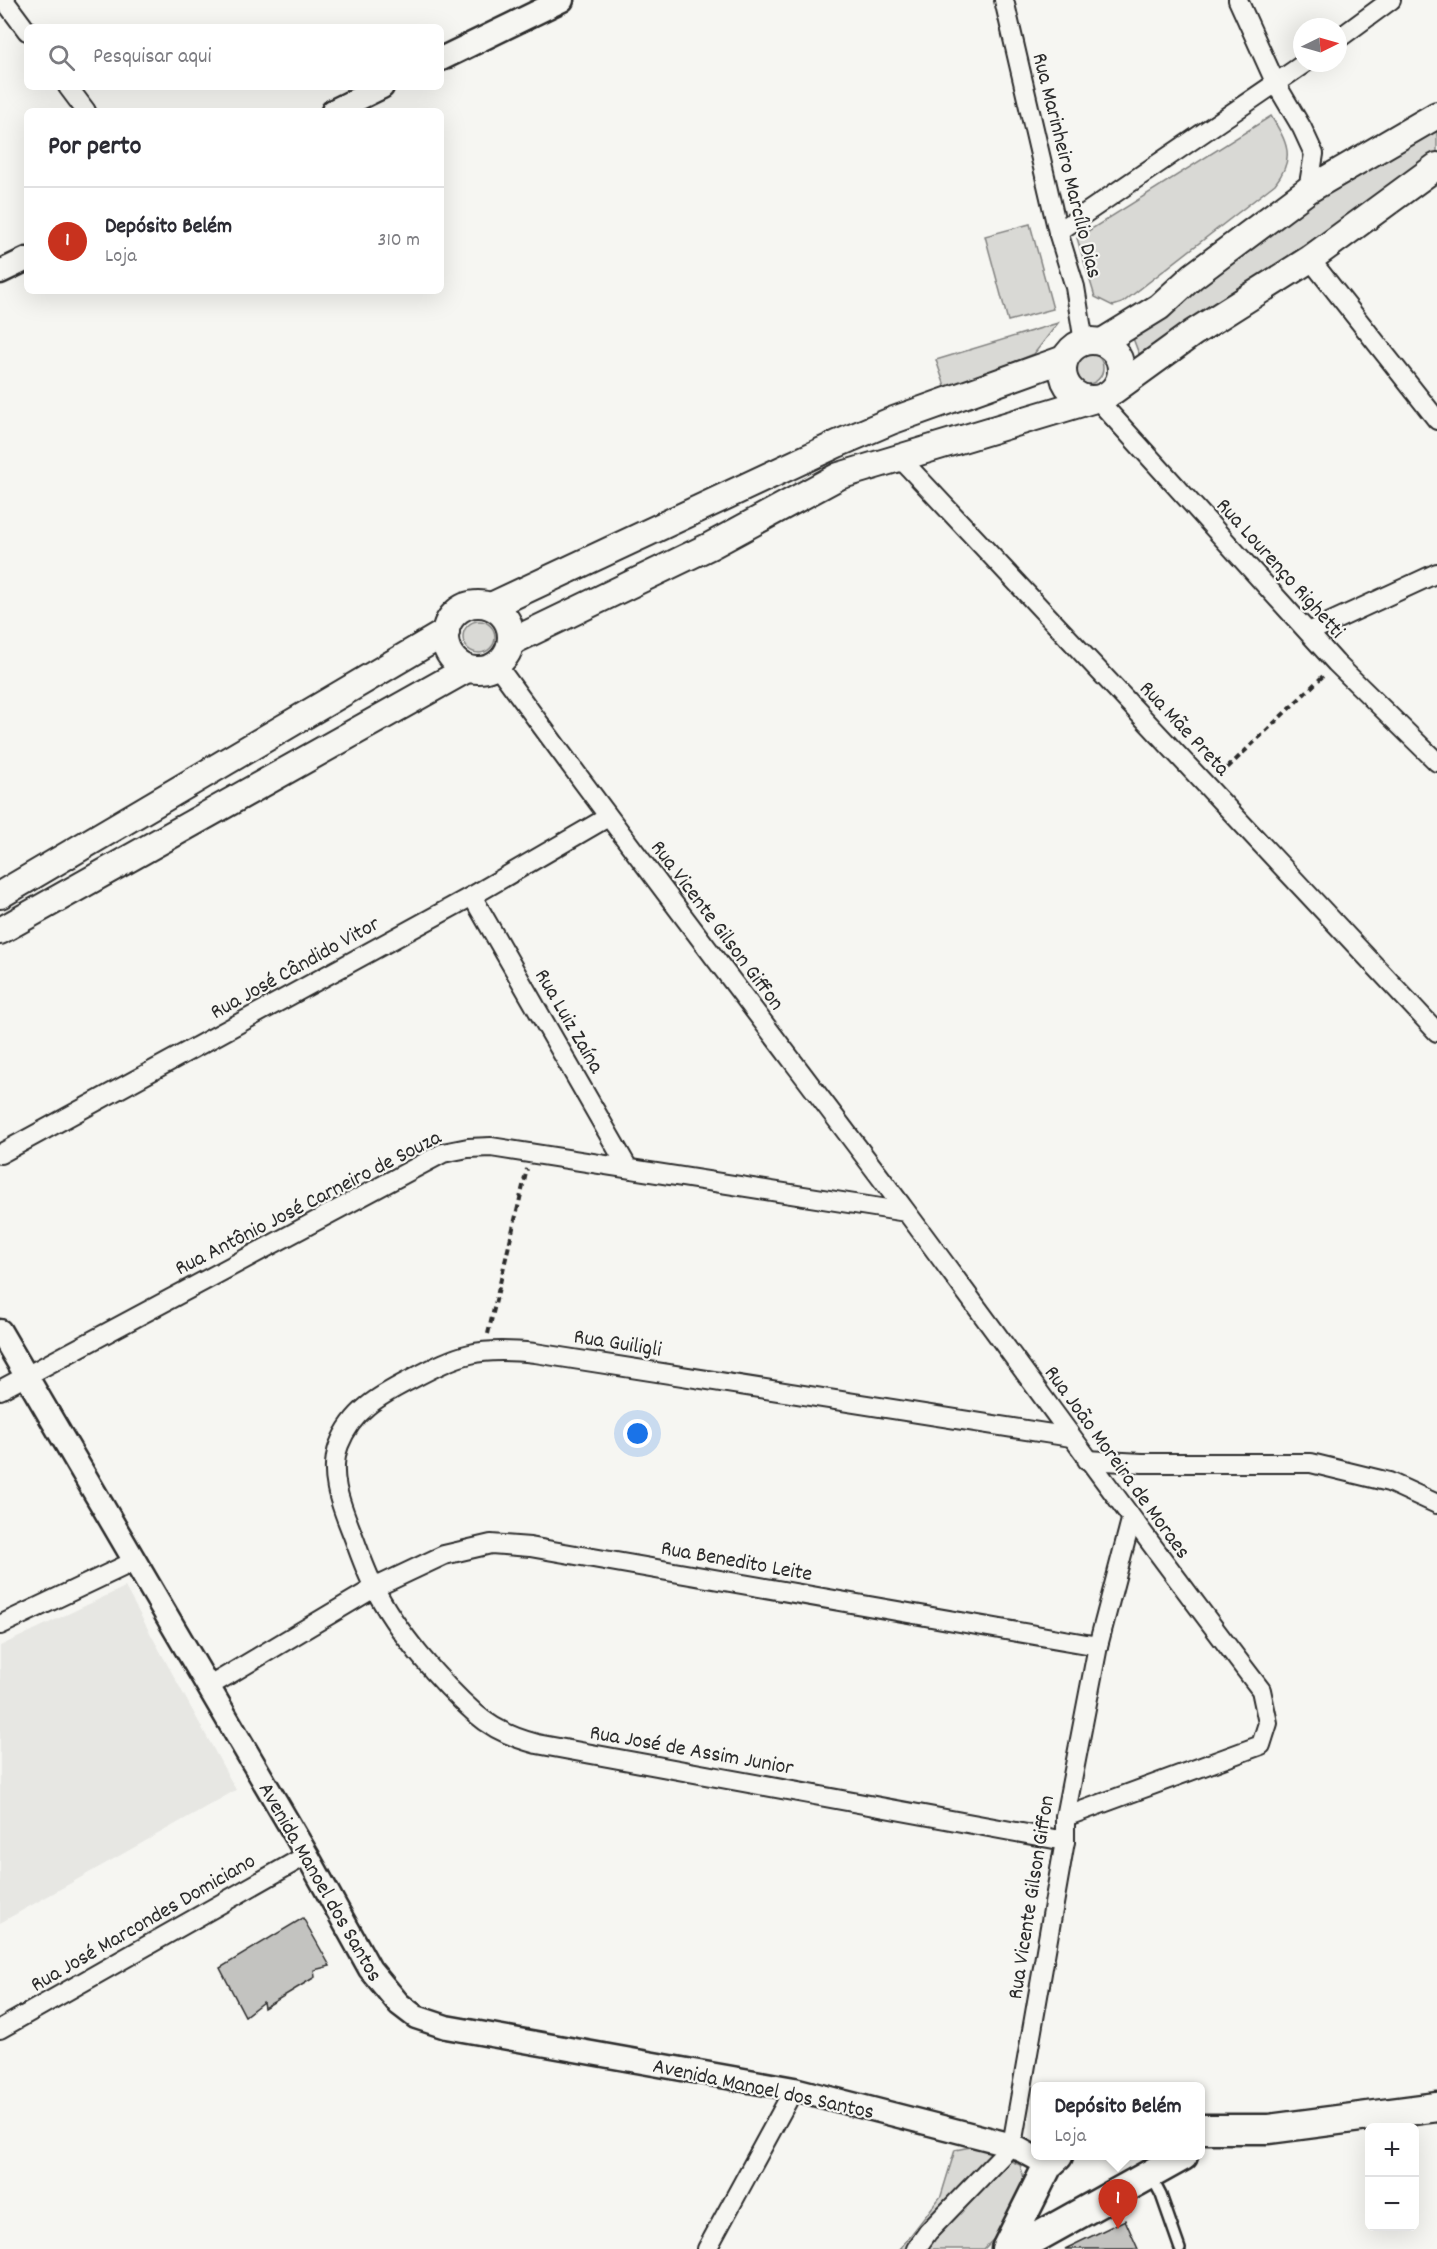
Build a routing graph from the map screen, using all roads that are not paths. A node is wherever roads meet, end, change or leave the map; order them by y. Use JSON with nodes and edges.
{"nodes":[{"id":1,"x":4,"y":0,"type":"edge"},
{"id":2,"x":562,"y":0,"type":"edge"},
{"id":3,"x":1004,"y":0,"type":"edge"},
{"id":4,"x":1238,"y":0,"type":"edge"},
{"id":5,"x":1391,"y":0,"type":"edge"},
{"id":6,"x":24,"y":27,"type":"edge"},
{"id":7,"x":1347,"y":32,"type":"edge"},
{"id":8,"x":444,"y":57,"type":"edge"},
{"id":9,"x":1293,"y":71,"type":"edge"},
{"id":10,"x":1275,"y":84,"type":"junction"},
{"id":11,"x":70,"y":90,"type":"edge"},
{"id":12,"x":376,"y":90,"type":"edge"},
{"id":13,"x":84,"y":108,"type":"edge"},
{"id":14,"x":339,"y":108,"type":"edge"},
{"id":15,"x":1437,"y":115,"type":"edge"},
{"id":16,"x":1437,"y":166,"type":"edge"},
{"id":17,"x":1308,"y":190,"type":"junction"},
{"id":18,"x":1058,"y":232,"type":"junction"},
{"id":19,"x":1310,"y":259,"type":"junction"},
{"id":20,"x":24,"y":260,"type":"edge"},
{"id":21,"x":0,"y":272,"type":"edge"},
{"id":22,"x":1093,"y":342,"type":"junction"},
{"id":23,"x":1064,"y":360,"type":"junction"},
{"id":24,"x":1100,"y":396,"type":"junction"},
{"id":25,"x":1437,"y":420,"type":"edge"},
{"id":26,"x":899,"y":457,"type":"junction"},
{"id":27,"x":1437,"y":573,"type":"edge"},
{"id":28,"x":491,"y":606,"type":"junction"},
{"id":29,"x":446,"y":632,"type":"junction"},
{"id":30,"x":1309,"y":632,"type":"junction"},
{"id":31,"x":511,"y":642,"type":"junction"},
{"id":32,"x":496,"y":664,"type":"junction"},
{"id":33,"x":467,"y":669,"type":"junction"},
{"id":34,"x":1437,"y":762,"type":"edge"},
{"id":35,"x":608,"y":817,"type":"junction"},
{"id":36,"x":0,"y":895,"type":"edge"},
{"id":37,"x":472,"y":896,"type":"junction"},
{"id":38,"x":0,"y":932,"type":"edge"},
{"id":39,"x":1437,"y":1032,"type":"edge"},
{"id":40,"x":0,"y":1154,"type":"edge"},
{"id":41,"x":628,"y":1168,"type":"junction"},
{"id":42,"x":906,"y":1212,"type":"junction"},
{"id":43,"x":0,"y":1331,"type":"edge"},
{"id":44,"x":24,"y":1376,"type":"junction"},
{"id":45,"x":0,"y":1390,"type":"edge"},
{"id":46,"x":1071,"y":1437,"type":"junction"},
{"id":47,"x":1088,"y":1460,"type":"junction"},
{"id":48,"x":1437,"y":1504,"type":"edge"},
{"id":49,"x":1131,"y":1520,"type":"junction"},
{"id":50,"x":135,"y":1561,"type":"junction"},
{"id":51,"x":374,"y":1588,"type":"junction"},
{"id":52,"x":0,"y":1625,"type":"edge"},
{"id":53,"x":1098,"y":1646,"type":"junction"},
{"id":54,"x":208,"y":1687,"type":"junction"},
{"id":55,"x":1065,"y":1817,"type":"junction"},
{"id":56,"x":1065,"y":1841,"type":"junction"},
{"id":57,"x":307,"y":1855,"type":"junction"},
{"id":58,"x":0,"y":2029,"type":"edge"},
{"id":59,"x":794,"y":2089,"type":"junction"},
{"id":60,"x":1437,"y":2107,"type":"edge"},
{"id":61,"x":1214,"y":2129,"type":"edge"},
{"id":62,"x":1012,"y":2145,"type":"junction"},
{"id":63,"x":1031,"y":2152,"type":"edge"},
{"id":64,"x":1053,"y":2160,"type":"edge"},
{"id":65,"x":1168,"y":2160,"type":"edge"},
{"id":66,"x":1149,"y":2165,"type":"edge"},
{"id":67,"x":1080,"y":2213,"type":"junction"},
{"id":68,"x":707,"y":2249,"type":"edge"},
{"id":69,"x":915,"y":2249,"type":"edge"},
{"id":70,"x":1006,"y":2249,"type":"edge"},
{"id":71,"x":1016,"y":2249,"type":"edge"},
{"id":72,"x":1180,"y":2249,"type":"edge"}],
"edges":[{"from":1,"to":6,"type":"street"},
{"from":2,"to":8,"type":"street"},
{"from":3,"to":18,"type":"street","name":"Rua Marinheiro Marcílio Dias"},
{"from":4,"to":10,"type":"street"},
{"from":5,"to":7,"type":"street"},
{"from":9,"to":10,"type":"street"},
{"from":10,"to":17,"type":"street"},
{"from":10,"to":18,"type":"street"},
{"from":11,"to":13,"type":"street"},
{"from":12,"to":14,"type":"street"},
{"from":15,"to":17,"type":"main road"},
{"from":16,"to":19,"type":"main road"},
{"from":17,"to":22,"type":"main road"},
{"from":18,"to":22,"type":"street","name":"Rua Marinheiro Marcílio Dias"},
{"from":19,"to":24,"type":"main road"},
{"from":19,"to":25,"type":"street"},
{"from":20,"to":21,"type":"street"},
{"from":22,"to":23,"type":"main road"},
{"from":22,"to":24,"type":"main road"},
{"from":23,"to":24,"type":"main road"},
{"from":23,"to":28,"type":"main road"},
{"from":24,"to":26,"type":"main road"},
{"from":24,"to":30,"type":"street","name":"Rua Lourenço Righetti"},
{"from":26,"to":31,"type":"main road"},
{"from":26,"to":39,"type":"street","name":"Rua Mãe Preta"},
{"from":27,"to":30,"type":"street"},
{"from":28,"to":29,"type":"main road"},
{"from":28,"to":31,"type":"main road"},
{"from":29,"to":33,"type":"main road"},
{"from":29,"to":36,"type":"main road"},
{"from":30,"to":34,"type":"street","name":"Rua Lourenço Righetti"},
{"from":31,"to":32,"type":"main road"},
{"from":32,"to":33,"type":"main road"},
{"from":32,"to":35,"type":"street","name":"Rua Vicente Gilson Giffon"},
{"from":33,"to":38,"type":"main road"},
{"from":35,"to":37,"type":"street","name":"Rua José Cândido Vitor"},
{"from":35,"to":42,"type":"street","name":"Rua Vicente Gilson Giffon"},
{"from":37,"to":40,"type":"street","name":"Rua José Cândido Vitor"},
{"from":37,"to":41,"type":"street","name":"Rua Luiz Zaína"},
{"from":41,"to":42,"type":"street","name":"Rua Antônio José Carneiro de Souza"},
{"from":41,"to":44,"type":"street","name":"Rua Antônio José Carneiro de Souza"},
{"from":42,"to":46,"type":"street","name":"Rua João Moreira de Moraes"},
{"from":43,"to":44,"type":"street","name":"Avenida Manoel dos Santos"},
{"from":44,"to":45,"type":"street","name":"Rua Antônio José Carneiro de Souza"},
{"from":44,"to":50,"type":"street","name":"Avenida Manoel dos Santos"},
{"from":46,"to":47,"type":"street","name":"Rua João Moreira de Moraes"},
{"from":46,"to":51,"type":"street","name":"Rua Guiligli"},
{"from":47,"to":48,"type":"street"},
{"from":47,"to":49,"type":"street","name":"Rua João Moreira de Moraes"},
{"from":49,"to":53,"type":"street","name":"Rua Vicente Gilson Giffon"},
{"from":49,"to":55,"type":"street","name":"Rua João Moreira de Moraes"},
{"from":50,"to":52,"type":"street"},
{"from":50,"to":54,"type":"street","name":"Avenida Manoel dos Santos"},
{"from":51,"to":53,"type":"street","name":"Rua Benedito Leite"},
{"from":51,"to":54,"type":"street","name":"Rua Benedito Leite"},
{"from":51,"to":56,"type":"street","name":"Rua José de Assim Junior"},
{"from":53,"to":55,"type":"street","name":"Rua Vicente Gilson Giffon"},
{"from":54,"to":57,"type":"street","name":"Avenida Manoel dos Santos"},
{"from":55,"to":56,"type":"street","name":"Rua Vicente Gilson Giffon"},
{"from":56,"to":62,"type":"street","name":"Rua Vicente Gilson Giffon"},
{"from":57,"to":58,"type":"street","name":"Rua José Marcondes Domiciano"},
{"from":57,"to":59,"type":"street","name":"Avenida Manoel dos Santos"},
{"from":59,"to":62,"type":"street","name":"Avenida Manoel dos Santos"},
{"from":59,"to":68,"type":"street"},
{"from":60,"to":61,"type":"main road"},
{"from":62,"to":63,"type":"street","name":"Avenida Manoel dos Santos"},
{"from":62,"to":69,"type":"street"},
{"from":64,"to":67,"type":"main road"},
{"from":64,"to":70,"type":"main road"},
{"from":65,"to":66,"type":"main road"},
{"from":66,"to":67,"type":"main road"},
{"from":66,"to":72,"type":"lane"},
{"from":67,"to":71,"type":"main road"}]}
